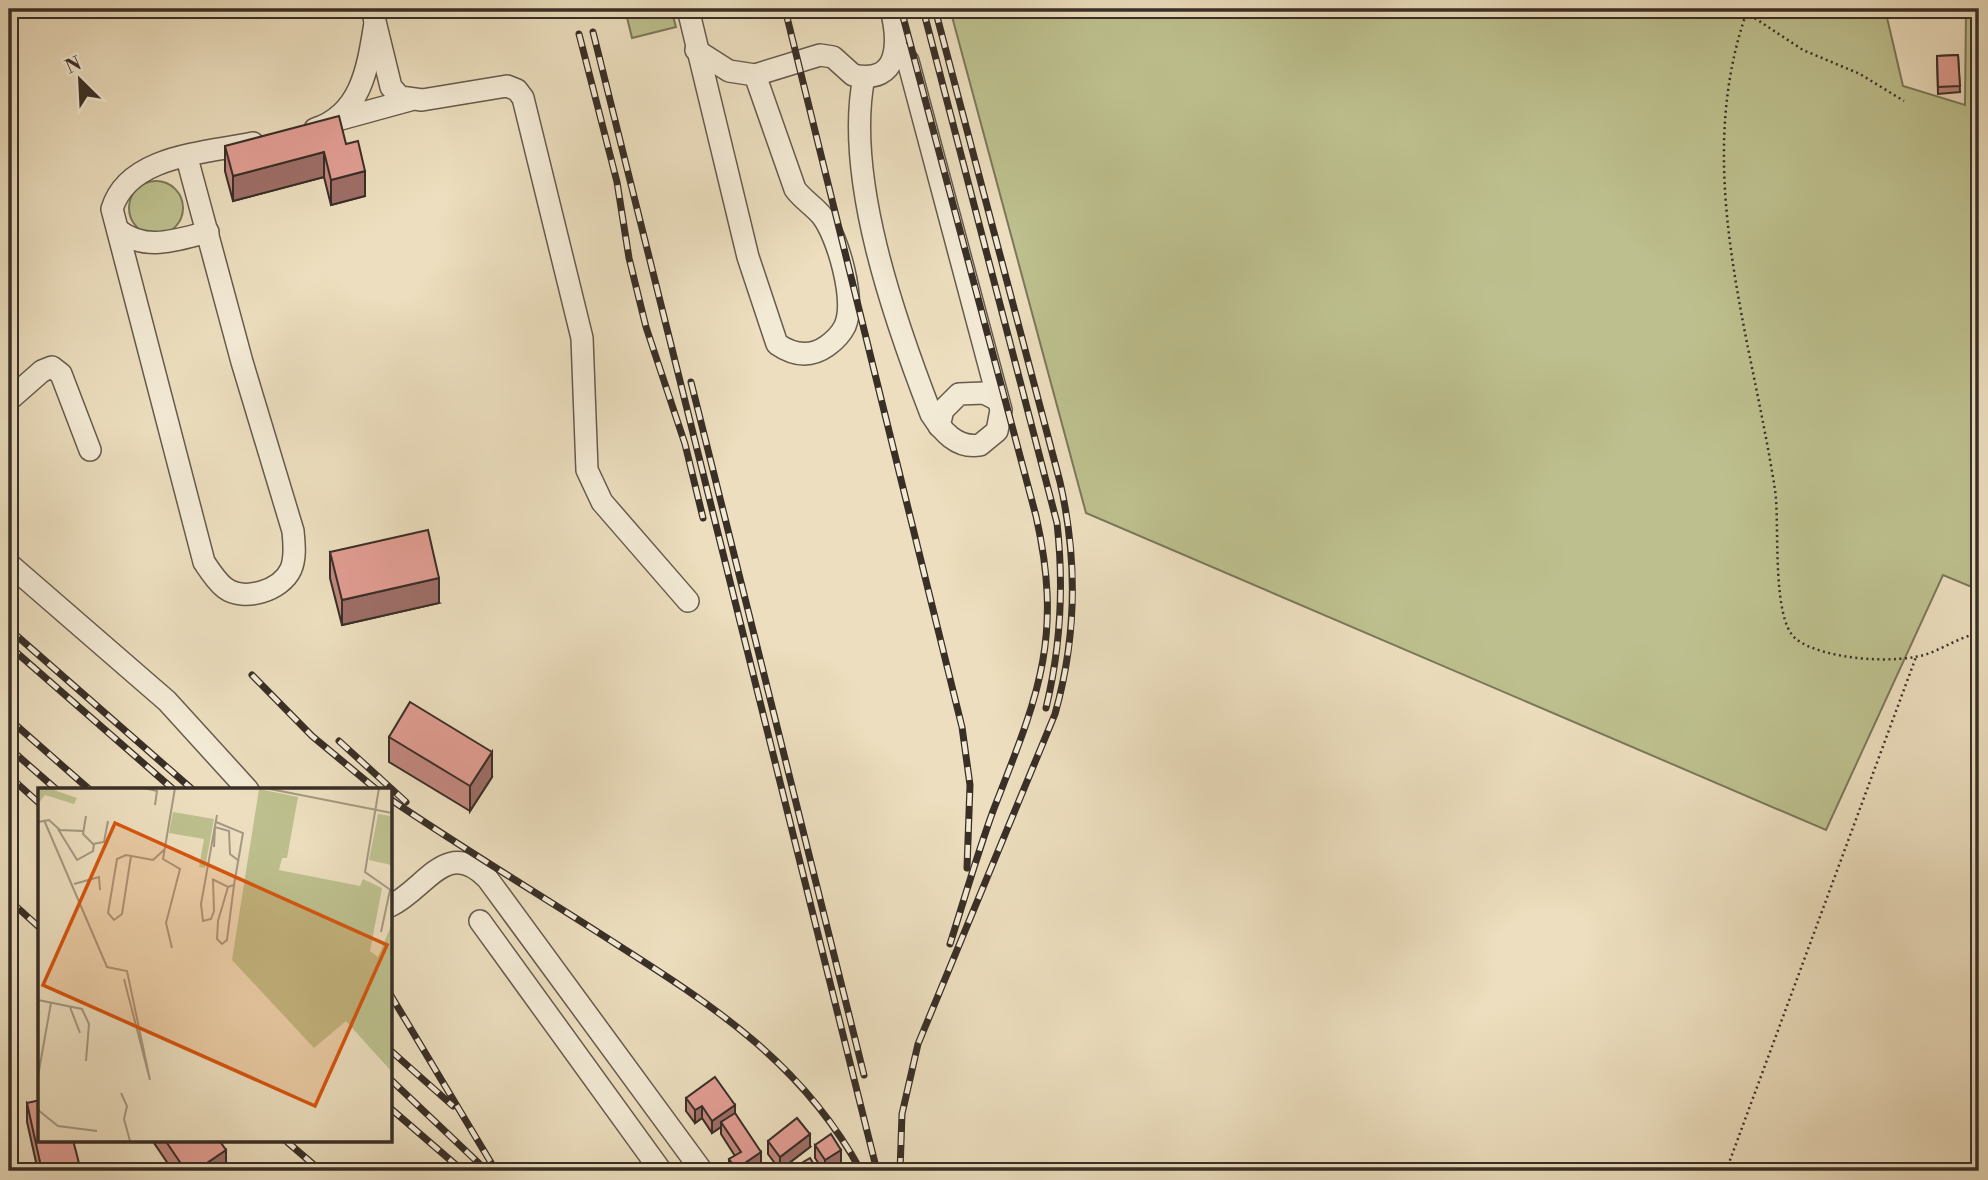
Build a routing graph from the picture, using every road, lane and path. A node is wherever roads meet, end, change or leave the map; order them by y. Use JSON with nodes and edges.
{"nodes":[{"id":1,"x":688,"y":9,"type":"edge"},
{"id":2,"x":891,"y":9,"type":"edge"},
{"id":3,"x":1741,"y":9,"type":"edge"},
{"id":4,"x":1745,"y":14,"type":"junction"},
{"id":5,"x":373,"y":16,"type":"edge"},
{"id":6,"x":896,"y":48,"type":"junction"},
{"id":7,"x":696,"y":50,"type":"junction"},
{"id":8,"x":755,"y":75,"type":"junction"},
{"id":9,"x":864,"y":77,"type":"junction"},
{"id":10,"x":410,"y":100,"type":"junction"},
{"id":11,"x":1904,"y":100,"type":"dead end"},
{"id":12,"x":335,"y":120,"type":"junction"},
{"id":13,"x":298,"y":134,"type":"edge"},
{"id":14,"x":274,"y":139,"type":"edge"},
{"id":15,"x":187,"y":158,"type":"junction"},
{"id":16,"x":118,"y":230,"type":"junction"},
{"id":17,"x":208,"y":232,"type":"junction"},
{"id":18,"x":9,"y":400,"type":"edge"},
{"id":19,"x":998,"y":400,"type":"junction"},
{"id":20,"x":939,"y":426,"type":"junction"},
{"id":21,"x":90,"y":450,"type":"dead end"},
{"id":22,"x":9,"y":564,"type":"edge"},
{"id":23,"x":688,"y":601,"type":"dead end"},
{"id":24,"x":1979,"y":633,"type":"edge"},
{"id":25,"x":1916,"y":657,"type":"junction"},
{"id":26,"x":246,"y":788,"type":"edge"},
{"id":27,"x":392,"y":904,"type":"edge"},
{"id":28,"x":480,"y":921,"type":"dead end"},
{"id":29,"x":661,"y":1171,"type":"edge"},
{"id":30,"x":702,"y":1171,"type":"edge"},
{"id":31,"x":1726,"y":1171,"type":"edge"}],
"edges":[{"from":1,"to":7,"type":"lane"},
{"from":2,"to":6,"type":"lane"},
{"from":3,"to":4,"type":"path"},
{"from":4,"to":11,"type":"path"},
{"from":4,"to":25,"type":"path"},
{"from":5,"to":10,"type":"lane"},
{"from":5,"to":12,"type":"lane"},
{"from":6,"to":9,"type":"lane"},
{"from":6,"to":19,"type":"lane"},
{"from":7,"to":8,"type":"lane"},
{"from":7,"to":8,"type":"lane"},
{"from":8,"to":9,"type":"lane"},
{"from":9,"to":20,"type":"lane"},
{"from":10,"to":12,"type":"lane"},
{"from":10,"to":23,"type":"lane"},
{"from":12,"to":13,"type":"lane"},
{"from":14,"to":15,"type":"lane"},
{"from":15,"to":16,"type":"lane"},
{"from":15,"to":17,"type":"lane"},
{"from":16,"to":17,"type":"lane"},
{"from":16,"to":17,"type":"lane"},
{"from":18,"to":21,"type":"lane"},
{"from":19,"to":20,"type":"lane"},
{"from":19,"to":20,"type":"lane"},
{"from":22,"to":26,"type":"lane"},
{"from":24,"to":25,"type":"path"},
{"from":25,"to":31,"type":"path"},
{"from":27,"to":30,"type":"lane"},
{"from":28,"to":29,"type":"lane"}]}
